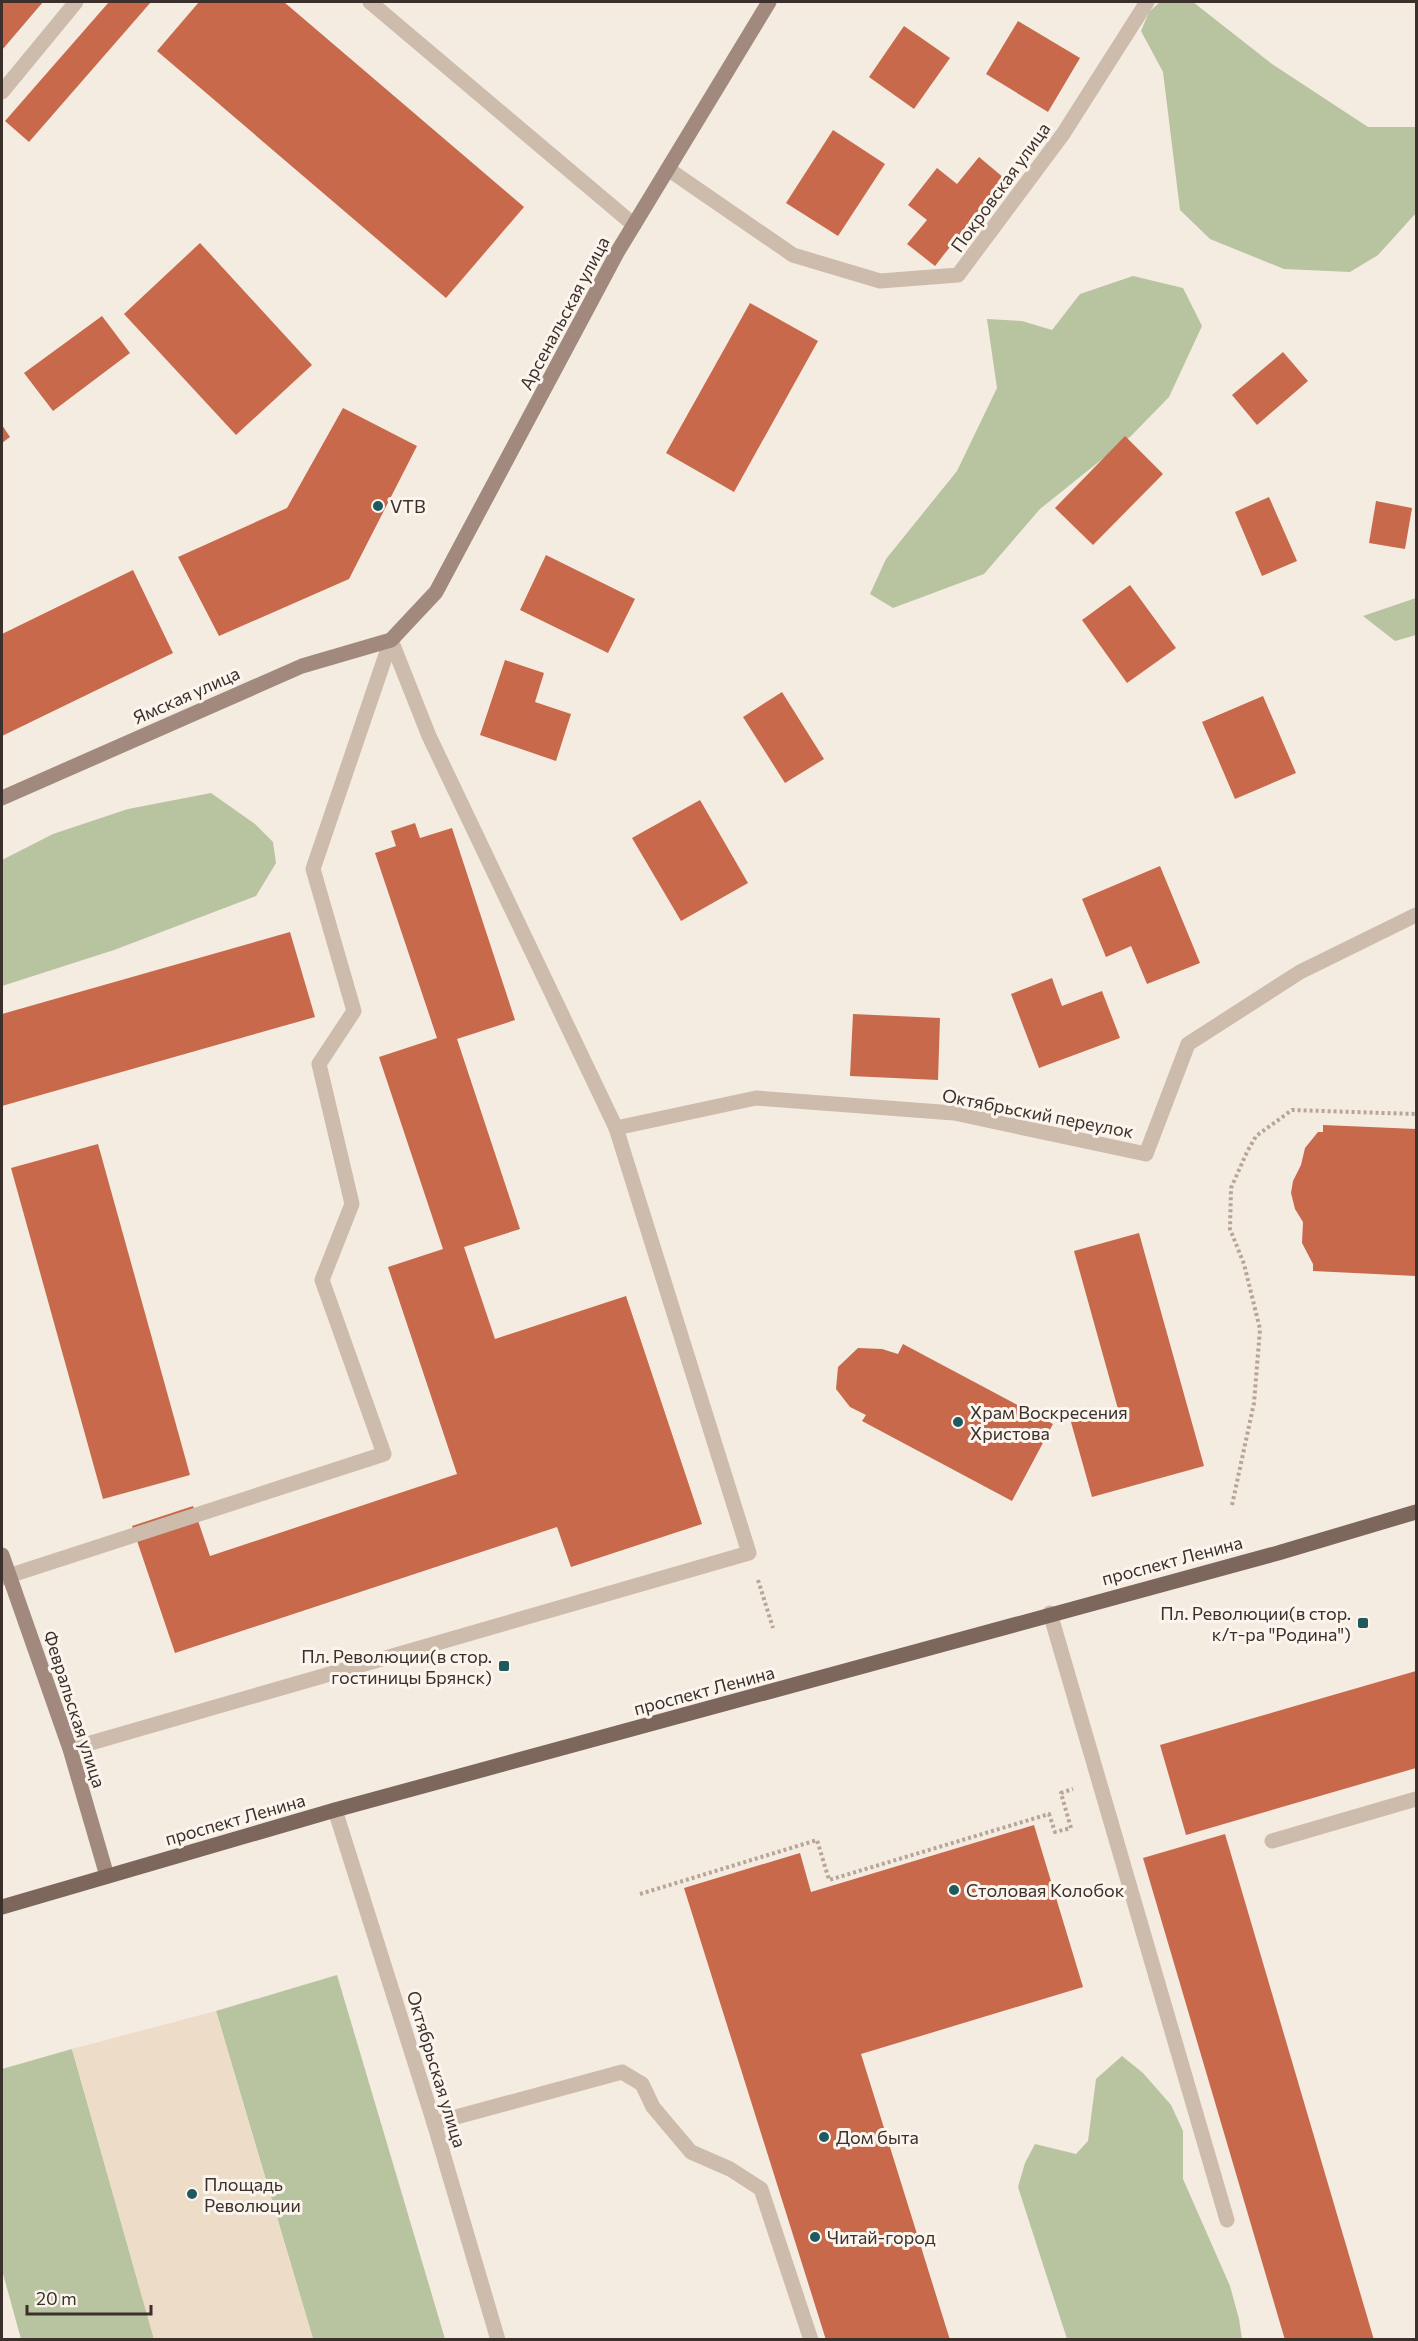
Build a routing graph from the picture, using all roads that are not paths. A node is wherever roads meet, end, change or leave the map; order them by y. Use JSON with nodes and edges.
{"nodes":[{"id":1,"x":76,"y":2,"type":"edge"},
{"id":2,"x":370,"y":2,"type":"edge"},
{"id":3,"x":769,"y":2,"type":"edge"},
{"id":4,"x":1147,"y":2,"type":"edge"},
{"id":5,"x":2,"y":92,"type":"edge"},
{"id":6,"x":668,"y":169,"type":"junction"},
{"id":7,"x":634,"y":225,"type":"junction"},
{"id":8,"x":391,"y":640,"type":"junction"},
{"id":9,"x":2,"y":798,"type":"edge"},
{"id":10,"x":1416,"y":915,"type":"edge"},
{"id":11,"x":616,"y":1128,"type":"junction"},
{"id":12,"x":1416,"y":1512,"type":"edge"},
{"id":13,"x":2,"y":1555,"type":"edge"},
{"id":14,"x":5,"y":1577,"type":"edge"},
{"id":15,"x":1050,"y":1613,"type":"junction"},
{"id":16,"x":70,"y":1749,"type":"junction"},
{"id":17,"x":1416,"y":1799,"type":"edge"},
{"id":18,"x":335,"y":1810,"type":"junction"},
{"id":19,"x":1272,"y":1841,"type":"dead end"},
{"id":20,"x":106,"y":1876,"type":"junction"},
{"id":21,"x":2,"y":1907,"type":"edge"},
{"id":22,"x":434,"y":2123,"type":"junction"},
{"id":23,"x":1227,"y":2220,"type":"dead end"},
{"id":24,"x":498,"y":2340,"type":"edge"},
{"id":25,"x":811,"y":2340,"type":"edge"}],
"edges":[{"from":1,"to":5,"type":"street"},
{"from":2,"to":7,"type":"street"},
{"from":3,"to":6,"type":"street","name":"Арсенальская улица"},
{"from":4,"to":6,"type":"street","name":"Покровская улица"},
{"from":6,"to":7,"type":"street","name":"Арсенальская улица"},
{"from":7,"to":8,"type":"street","name":"Арсенальская улица"},
{"from":8,"to":9,"type":"street","name":"Ямская улица"},
{"from":8,"to":11,"type":"street"},
{"from":8,"to":14,"type":"street"},
{"from":10,"to":11,"type":"street","name":"Октябрьский переулок"},
{"from":11,"to":16,"type":"street"},
{"from":12,"to":15,"type":"main road","name":"проспект Ленина"},
{"from":13,"to":14,"type":"street","name":"Февральская улица"},
{"from":14,"to":16,"type":"street","name":"Февральская улица"},
{"from":15,"to":18,"type":"main road","name":"проспект Ленина"},
{"from":15,"to":23,"type":"street"},
{"from":16,"to":20,"type":"street","name":"Февральская улица"},
{"from":17,"to":19,"type":"street"},
{"from":18,"to":20,"type":"main road","name":"проспект Ленина"},
{"from":18,"to":22,"type":"street","name":"Октябрьская улица"},
{"from":20,"to":21,"type":"main road","name":"проспект Ленина"},
{"from":22,"to":24,"type":"street","name":"Октябрьская улица"},
{"from":22,"to":25,"type":"street"}]}
